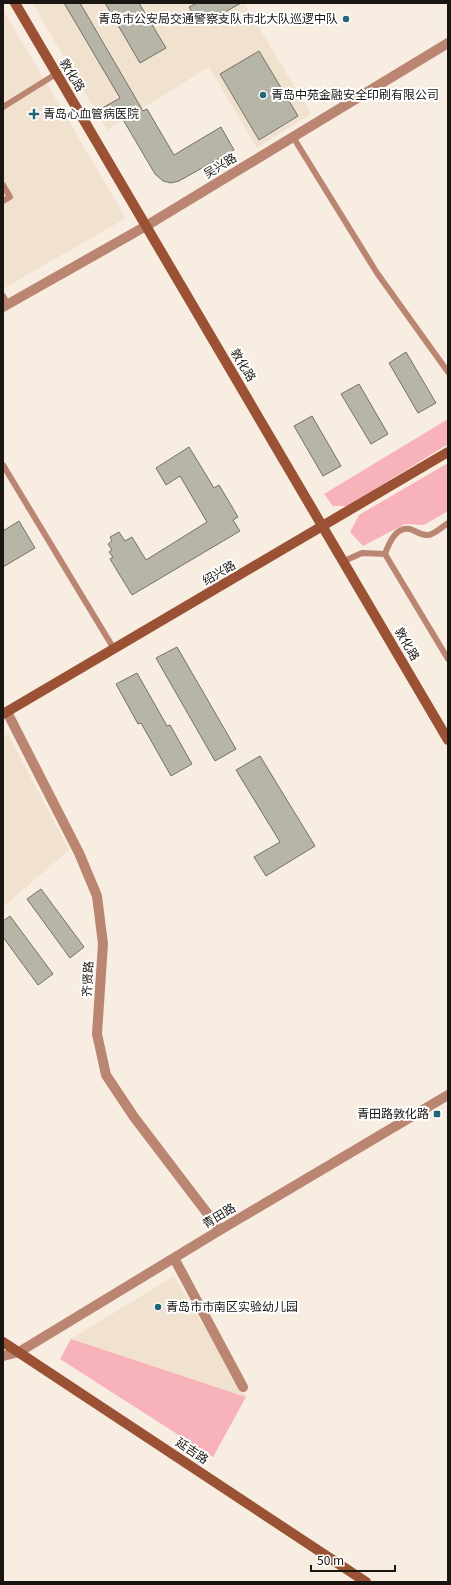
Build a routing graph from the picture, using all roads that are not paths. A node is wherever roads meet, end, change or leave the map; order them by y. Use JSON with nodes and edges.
{"nodes":[{"id":1,"x":15,"y":3,"type":"edge"},
{"id":2,"x":448,"y":43,"type":"edge"},
{"id":3,"x":56,"y":74,"type":"junction"},
{"id":4,"x":3,"y":107,"type":"edge"},
{"id":5,"x":293,"y":137,"type":"junction"},
{"id":6,"x":3,"y":185,"type":"edge"},
{"id":7,"x":3,"y":201,"type":"edge"},
{"id":8,"x":146,"y":226,"type":"junction"},
{"id":9,"x":5,"y":303,"type":"edge"},
{"id":10,"x":448,"y":372,"type":"edge"},
{"id":11,"x":448,"y":452,"type":"edge"},
{"id":12,"x":3,"y":465,"type":"edge"},
{"id":13,"x":448,"y":523,"type":"edge"},
{"id":14,"x":324,"y":526,"type":"junction"},
{"id":15,"x":385,"y":554,"type":"junction"},
{"id":16,"x":344,"y":561,"type":"junction"},
{"id":17,"x":114,"y":649,"type":"junction"},
{"id":18,"x":448,"y":659,"type":"edge"},
{"id":19,"x":5,"y":713,"type":"edge"},
{"id":20,"x":448,"y":740,"type":"edge"},
{"id":21,"x":448,"y":1095,"type":"edge"},
{"id":22,"x":220,"y":1230,"type":"junction"},
{"id":23,"x":174,"y":1258,"type":"junction"},
{"id":24,"x":3,"y":1342,"type":"edge"},
{"id":25,"x":19,"y":1352,"type":"junction"},
{"id":26,"x":3,"y":1356,"type":"edge"},
{"id":27,"x":243,"y":1387,"type":"dead end"},
{"id":28,"x":366,"y":1582,"type":"edge"}],
"edges":[{"from":1,"to":3,"type":"main road","name":"敦化路"},
{"from":2,"to":5,"type":"street","name":"吴兴路"},
{"from":3,"to":4,"type":"lane"},
{"from":3,"to":8,"type":"main road","name":"敦化路"},
{"from":5,"to":8,"type":"street","name":"吴兴路"},
{"from":5,"to":10,"type":"lane"},
{"from":6,"to":7,"type":"lane"},
{"from":8,"to":9,"type":"street","name":"吴兴路"},
{"from":8,"to":14,"type":"main road","name":"敦化路"},
{"from":11,"to":14,"type":"main road","name":"绍兴路"},
{"from":12,"to":17,"type":"lane"},
{"from":13,"to":15,"type":"lane"},
{"from":14,"to":16,"type":"main road","name":"敦化路"},
{"from":14,"to":17,"type":"main road","name":"绍兴路"},
{"from":15,"to":16,"type":"lane"},
{"from":15,"to":18,"type":"lane"},
{"from":16,"to":20,"type":"main road","name":"敦化路"},
{"from":17,"to":19,"type":"main road","name":"绍兴路"},
{"from":19,"to":22,"type":"street","name":"齐贤路"},
{"from":21,"to":22,"type":"street","name":"青田路"},
{"from":22,"to":23,"type":"street","name":"青田路"},
{"from":23,"to":25,"type":"street","name":"青田路"},
{"from":23,"to":27,"type":"street"},
{"from":24,"to":25,"type":"main road","name":"延吉路"},
{"from":25,"to":26,"type":"street","name":"青田路"},
{"from":25,"to":28,"type":"main road","name":"延吉路"}]}
